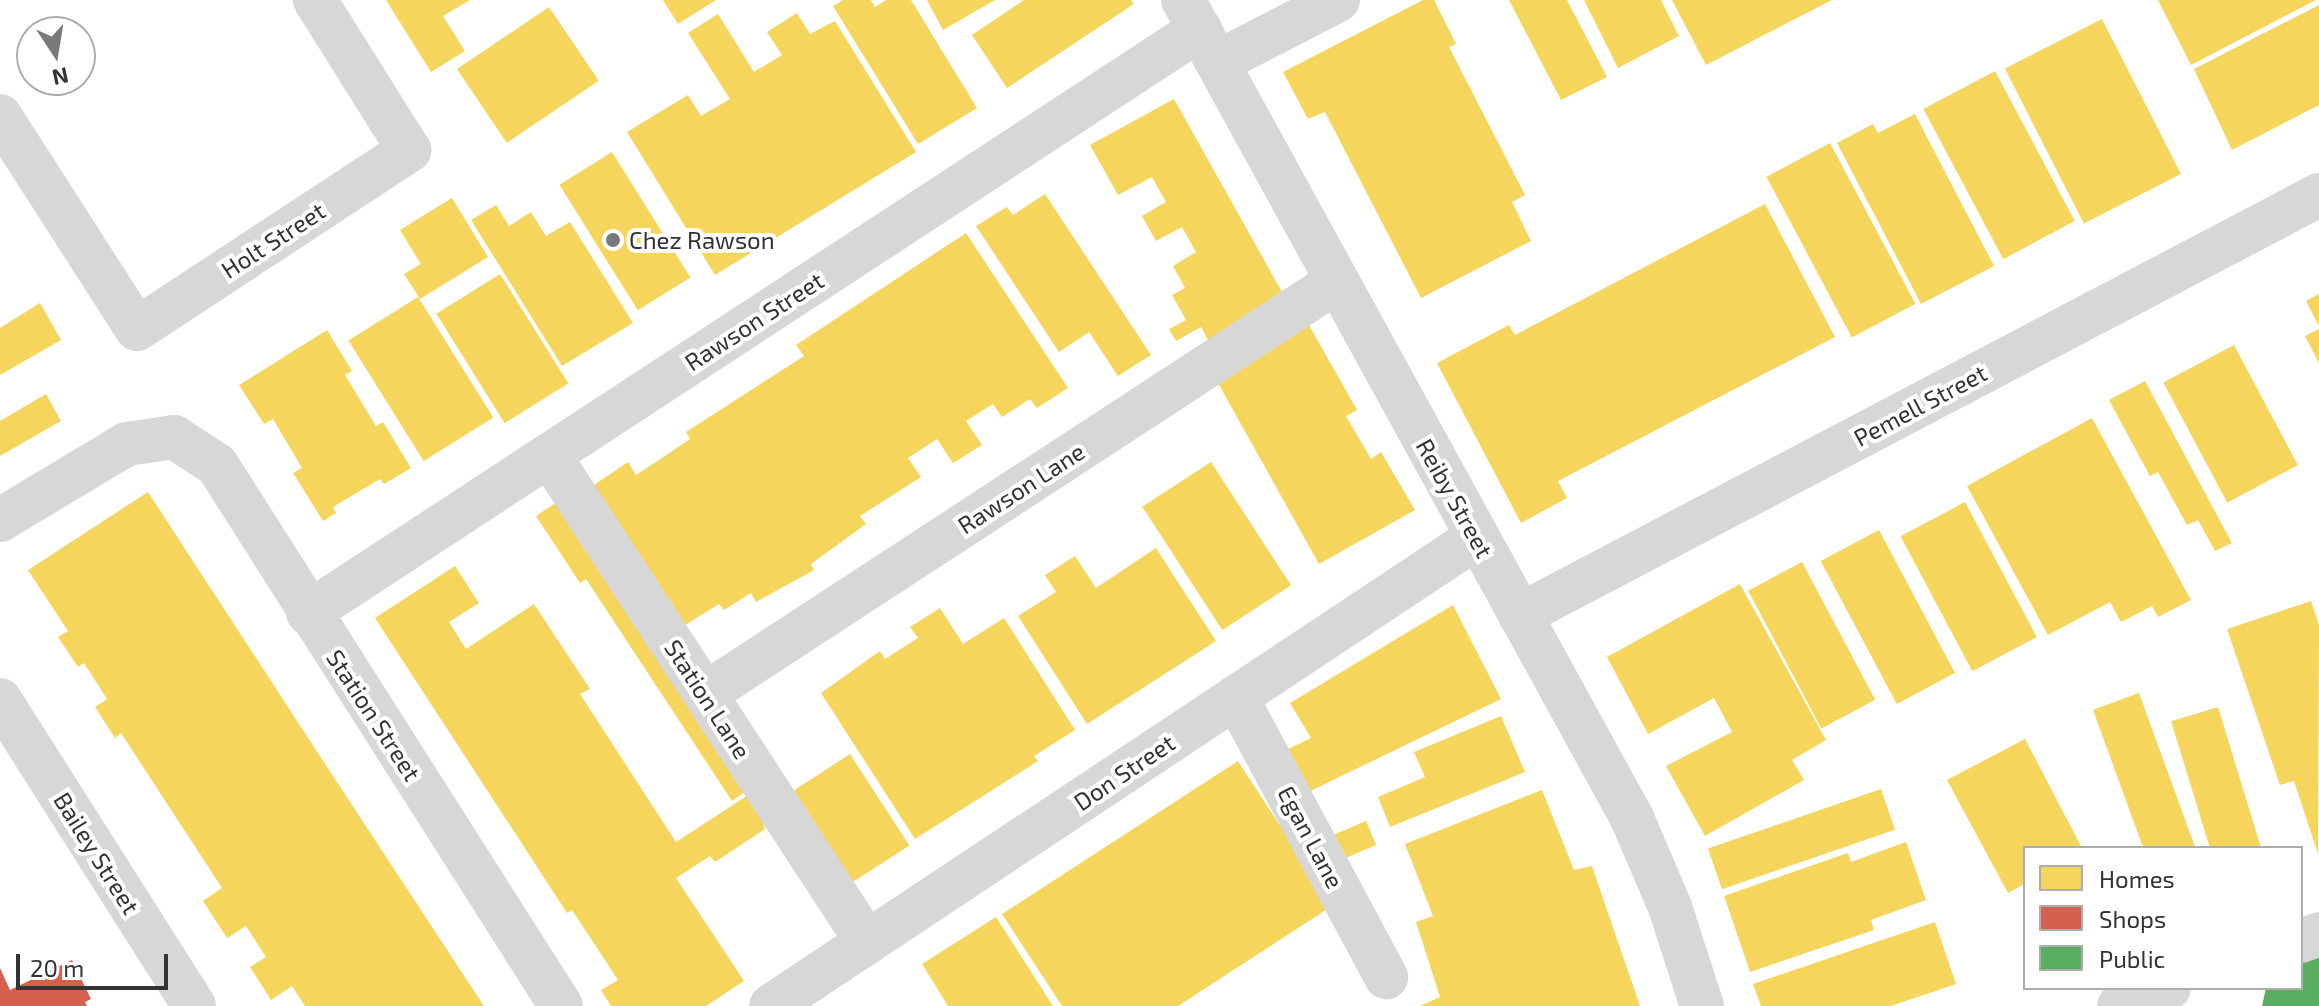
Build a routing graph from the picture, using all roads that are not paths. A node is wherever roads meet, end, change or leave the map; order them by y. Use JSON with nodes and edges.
{"nodes":[{"id":1,"x":315,"y":0,"type":"edge"},
{"id":2,"x":1338,"y":0,"type":"edge"},
{"id":3,"x":1201,"y":30,"type":"edge"},
{"id":4,"x":0,"y":116,"type":"edge"},
{"id":5,"x":2319,"y":195,"type":"edge"},
{"id":6,"x":1336,"y":282,"type":"junction"},
{"id":7,"x":549,"y":455,"type":"junction"},
{"id":8,"x":0,"y":520,"type":"edge"},
{"id":9,"x":1476,"y":538,"type":"junction"},
{"id":10,"x":308,"y":613,"type":"junction"},
{"id":11,"x":1520,"y":615,"type":"junction"},
{"id":12,"x":705,"y":694,"type":"junction"},
{"id":13,"x":1236,"y":697,"type":"junction"},
{"id":14,"x":0,"y":700,"type":"edge"},
{"id":15,"x":867,"y":942,"type":"junction"},
{"id":16,"x":1386,"y":977,"type":"dead end"},
{"id":17,"x":2163,"y":990,"type":"edge"},
{"id":18,"x":194,"y":1006,"type":"edge"},
{"id":19,"x":561,"y":1006,"type":"edge"},
{"id":20,"x":771,"y":1006,"type":"edge"},
{"id":21,"x":1702,"y":1006,"type":"edge"},
{"id":22,"x":2119,"y":1006,"type":"edge"}],
"edges":[{"from":1,"to":4,"type":"street","name":"Holt Street"},
{"from":2,"to":3,"type":"street","name":"Rawson Street"},
{"from":3,"to":6,"type":"street","name":"Reiby Street"},
{"from":3,"to":7,"type":"street","name":"Rawson Street"},
{"from":5,"to":11,"type":"street","name":"Pemell Street"},
{"from":6,"to":9,"type":"street","name":"Reiby Street"},
{"from":6,"to":12,"type":"street","name":"Rawson Lane"},
{"from":7,"to":10,"type":"street","name":"Rawson Street"},
{"from":7,"to":12,"type":"street","name":"Station Lane"},
{"from":8,"to":10,"type":"street","name":"Station Street"},
{"from":9,"to":11,"type":"street","name":"Reiby Street"},
{"from":9,"to":13,"type":"street","name":"Don Street"},
{"from":10,"to":19,"type":"street","name":"Station Street"},
{"from":11,"to":21,"type":"street","name":"Reiby Street"},
{"from":12,"to":15,"type":"street","name":"Station Lane"},
{"from":13,"to":15,"type":"street","name":"Don Street"},
{"from":13,"to":16,"type":"street","name":"Egan Lane"},
{"from":14,"to":18,"type":"street","name":"Bailey Street"},
{"from":15,"to":20,"type":"street","name":"Don Street"},
{"from":17,"to":22,"type":"street"}]}
